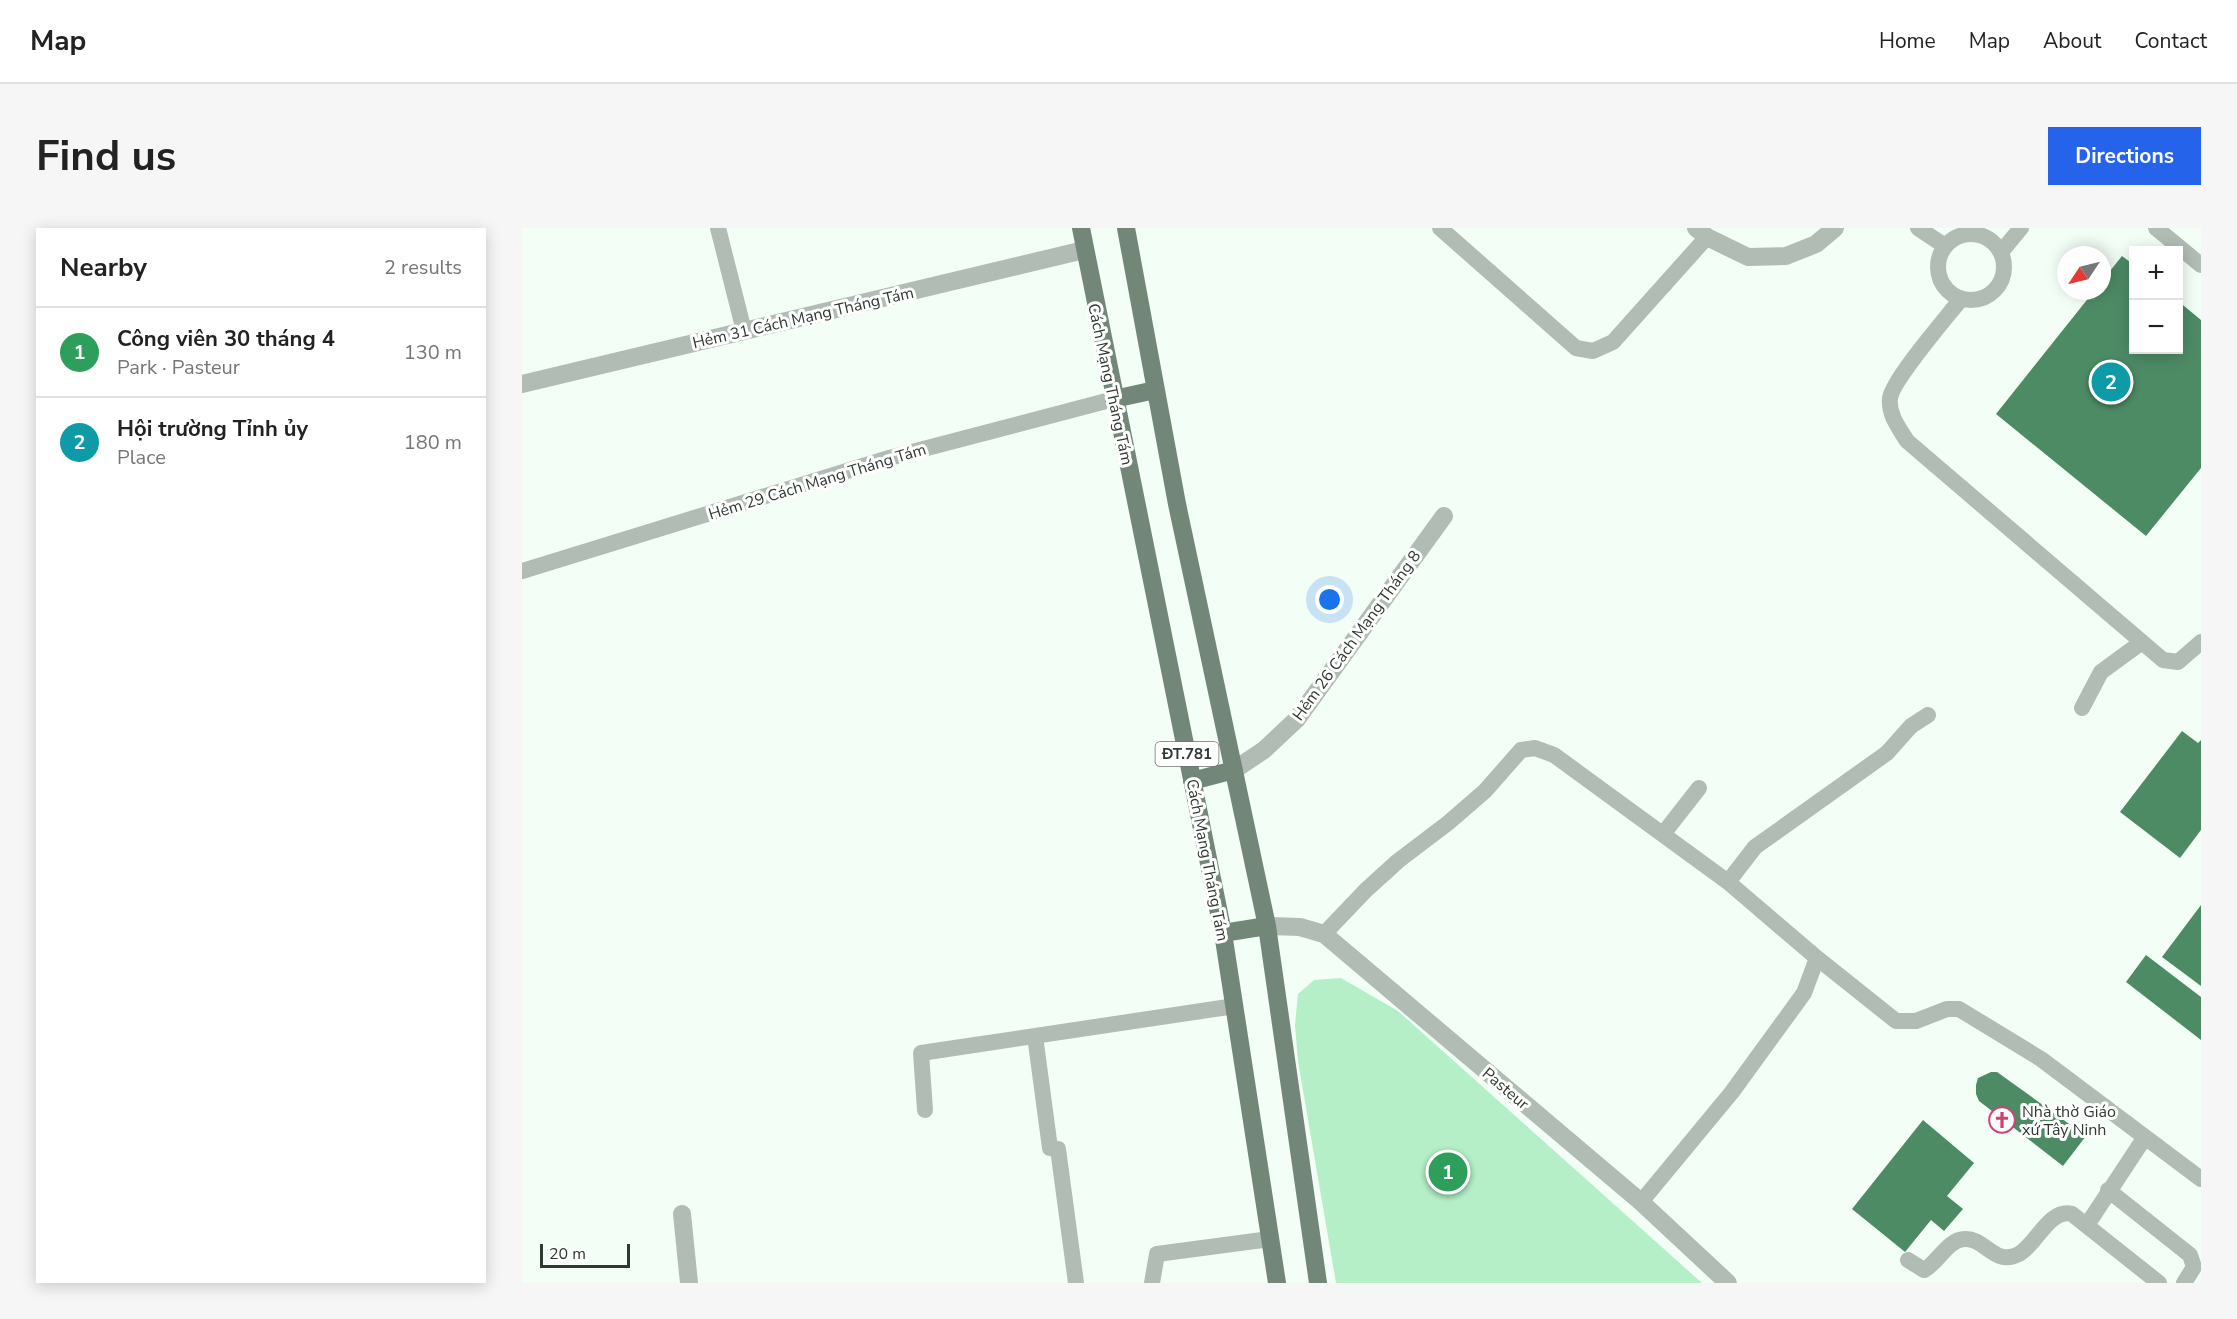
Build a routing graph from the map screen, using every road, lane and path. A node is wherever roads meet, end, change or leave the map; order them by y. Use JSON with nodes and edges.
{"nodes":[{"id":1,"x":718,"y":228,"type":"edge"},
{"id":2,"x":1081,"y":228,"type":"edge"},
{"id":3,"x":1126,"y":228,"type":"edge"},
{"id":4,"x":1440,"y":228,"type":"edge"},
{"id":5,"x":1835,"y":228,"type":"edge"},
{"id":6,"x":1918,"y":228,"type":"edge"},
{"id":7,"x":2021,"y":228,"type":"edge"},
{"id":8,"x":2156,"y":228,"type":"edge"},
{"id":9,"x":1970,"y":231,"type":"edge"},
{"id":10,"x":1701,"y":232,"type":"edge"},
{"id":11,"x":1945,"y":246,"type":"junction"},
{"id":12,"x":1084,"y":250,"type":"junction"},
{"id":13,"x":2001,"y":252,"type":"junction"},
{"id":14,"x":2201,"y":265,"type":"edge"},
{"id":15,"x":1961,"y":299,"type":"junction"},
{"id":16,"x":744,"y":331,"type":"junction"},
{"id":17,"x":522,"y":384,"type":"edge"},
{"id":18,"x":1155,"y":390,"type":"junction"},
{"id":19,"x":1114,"y":399,"type":"junction"},
{"id":20,"x":1444,"y":516,"type":"dead end"},
{"id":21,"x":522,"y":571,"type":"edge"},
{"id":22,"x":2142,"y":642,"type":"junction"},
{"id":23,"x":2201,"y":642,"type":"edge"},
{"id":24,"x":2082,"y":708,"type":"dead end"},
{"id":25,"x":1928,"y":715,"type":"dead end"},
{"id":26,"x":1234,"y":770,"type":"junction"},
{"id":27,"x":1192,"y":781,"type":"junction"},
{"id":28,"x":1699,"y":788,"type":"dead end"},
{"id":29,"x":1663,"y":834,"type":"junction"},
{"id":30,"x":1728,"y":882,"type":"junction"},
{"id":31,"x":1268,"y":926,"type":"junction"},
{"id":32,"x":1224,"y":933,"type":"junction"},
{"id":33,"x":1324,"y":934,"type":"junction"},
{"id":34,"x":1817,"y":958,"type":"junction"},
{"id":35,"x":1235,"y":1006,"type":"junction"},
{"id":36,"x":1035,"y":1036,"type":"junction"},
{"id":37,"x":925,"y":1110,"type":"dead end"},
{"id":38,"x":2145,"y":1137,"type":"junction"},
{"id":39,"x":2201,"y":1179,"type":"edge"},
{"id":40,"x":2108,"y":1190,"type":"junction"},
{"id":41,"x":1641,"y":1202,"type":"junction"},
{"id":42,"x":682,"y":1214,"type":"dead end"},
{"id":43,"x":2087,"y":1225,"type":"junction"},
{"id":44,"x":1270,"y":1239,"type":"junction"},
{"id":45,"x":1908,"y":1260,"type":"dead end"},
{"id":46,"x":2187,"y":1282,"type":"edge"},
{"id":47,"x":689,"y":1283,"type":"edge"},
{"id":48,"x":1076,"y":1283,"type":"edge"},
{"id":49,"x":1152,"y":1283,"type":"edge"},
{"id":50,"x":1277,"y":1283,"type":"edge"},
{"id":51,"x":1318,"y":1283,"type":"edge"},
{"id":52,"x":1728,"y":1283,"type":"edge"},
{"id":53,"x":2159,"y":1283,"type":"edge"}],
"edges":[{"from":1,"to":16,"type":"lane"},
{"from":2,"to":12,"type":"main road","name":"Cách Mạng Tháng Tám","number":"ĐT.781"},
{"from":3,"to":18,"type":"main road","number":"ĐT.781"},
{"from":4,"to":10,"type":"lane"},
{"from":5,"to":10,"type":"street"},
{"from":6,"to":11,"type":"lane"},
{"from":7,"to":13,"type":"lane"},
{"from":8,"to":14,"type":"lane"},
{"from":9,"to":11,"type":"lane"},
{"from":9,"to":13,"type":"lane"},
{"from":11,"to":15,"type":"lane"},
{"from":12,"to":16,"type":"street","name":"Hẻm 31 Cách Mạng Tháng Tám"},
{"from":12,"to":19,"type":"main road","name":"Cách Mạng Tháng Tám","number":"ĐT.781"},
{"from":13,"to":15,"type":"lane"},
{"from":15,"to":22,"type":"lane"},
{"from":16,"to":17,"type":"street","name":"Hẻm 31 Cách Mạng Tháng Tám"},
{"from":18,"to":19,"type":"main road"},
{"from":18,"to":26,"type":"main road","number":"ĐT.781"},
{"from":19,"to":21,"type":"lane","name":"Hẻm 29 Cách Mạng Tháng Tám"},
{"from":19,"to":27,"type":"main road","name":"Cách Mạng Tháng Tám","number":"ĐT.781"},
{"from":20,"to":26,"type":"street","name":"Hẻm 26 Cách Mạng Tháng 8"},
{"from":22,"to":23,"type":"lane"},
{"from":22,"to":24,"type":"lane"},
{"from":25,"to":30,"type":"lane"},
{"from":26,"to":27,"type":"main road"},
{"from":26,"to":31,"type":"main road","number":"ĐT.781"},
{"from":27,"to":32,"type":"main road","name":"Cách Mạng Tháng Tám","number":"ĐT.781"},
{"from":28,"to":29,"type":"lane"},
{"from":29,"to":30,"type":"lane"},
{"from":29,"to":33,"type":"lane"},
{"from":30,"to":34,"type":"lane"},
{"from":31,"to":32,"type":"main road"},
{"from":31,"to":33,"type":"street","name":"Pasteur"},
{"from":31,"to":51,"type":"main road","number":"ĐT.781"},
{"from":32,"to":35,"type":"main road","name":"Cách Mạng Tháng Tám","number":"ĐT.781"},
{"from":33,"to":41,"type":"street","name":"Pasteur"},
{"from":34,"to":38,"type":"lane"},
{"from":34,"to":41,"type":"lane"},
{"from":35,"to":36,"type":"lane"},
{"from":35,"to":44,"type":"main road","name":"Cách Mạng Tháng Tám","number":"ĐT.781"},
{"from":36,"to":37,"type":"lane"},
{"from":36,"to":48,"type":"lane"},
{"from":38,"to":39,"type":"lane"},
{"from":38,"to":40,"type":"lane"},
{"from":40,"to":43,"type":"lane"},
{"from":40,"to":46,"type":"lane"},
{"from":41,"to":52,"type":"street","name":"Pasteur"},
{"from":42,"to":47,"type":"street"},
{"from":43,"to":45,"type":"lane"},
{"from":43,"to":53,"type":"lane"},
{"from":44,"to":49,"type":"lane"},
{"from":44,"to":50,"type":"main road","name":"Cách Mạng Tháng Tám","number":"ĐT.781"}]}
